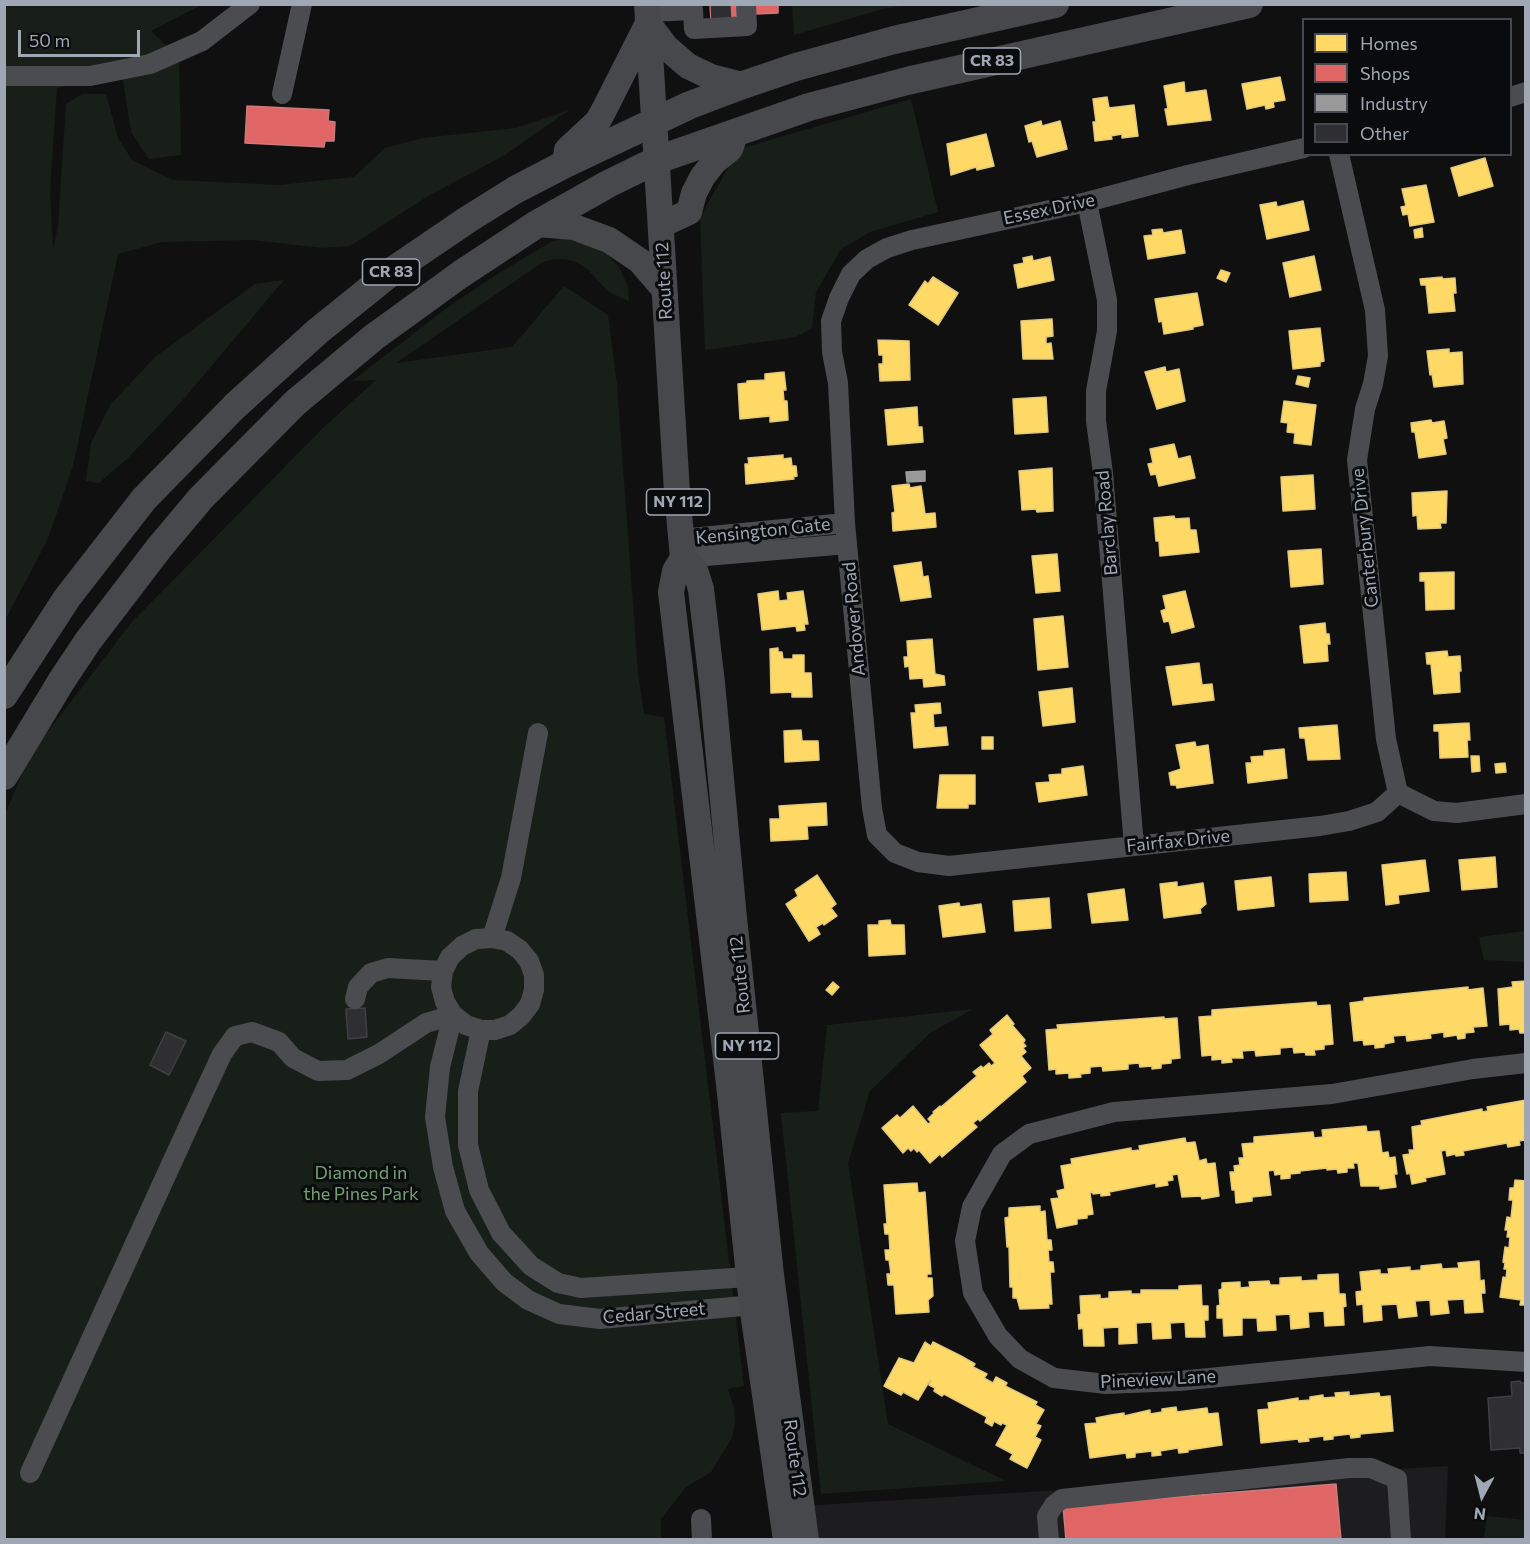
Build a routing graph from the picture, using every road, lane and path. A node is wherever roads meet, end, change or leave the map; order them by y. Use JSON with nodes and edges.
{"nodes":[{"id":1,"x":250,"y":4,"type":"edge"},
{"id":2,"x":302,"y":4,"type":"edge"},
{"id":3,"x":1055,"y":4,"type":"edge"},
{"id":4,"x":1249,"y":4,"type":"edge"},
{"id":5,"x":743,"y":10,"type":"edge"},
{"id":6,"x":697,"y":11,"type":"edge"},
{"id":7,"x":648,"y":13,"type":"edge"},
{"id":8,"x":4,"y":76,"type":"edge"},
{"id":9,"x":743,"y":85,"type":"junction"},
{"id":10,"x":282,"y":94,"type":"dead end"},
{"id":11,"x":654,"y":122,"type":"junction"},
{"id":12,"x":736,"y":132,"type":"junction"},
{"id":13,"x":1302,"y":148,"type":"edge"},
{"id":14,"x":1339,"y":156,"type":"edge"},
{"id":15,"x":657,"y":160,"type":"junction"},
{"id":16,"x":565,"y":164,"type":"junction"},
{"id":17,"x":1087,"y":202,"type":"junction"},
{"id":18,"x":537,"y":224,"type":"junction"},
{"id":19,"x":661,"y":225,"type":"junction"},
{"id":20,"x":664,"y":289,"type":"junction"},
{"id":21,"x":831,"y":321,"type":"joint"},
{"id":22,"x":846,"y":523,"type":"junction"},
{"id":23,"x":112,"y":540,"type":"junction"},
{"id":24,"x":847,"y":544,"type":"junction"},
{"id":25,"x":682,"y":548,"type":"junction"},
{"id":26,"x":147,"y":564,"type":"junction"},
{"id":27,"x":4,"y":696,"type":"edge"},
{"id":28,"x":538,"y":733,"type":"dead end"},
{"id":29,"x":4,"y":776,"type":"edge"},
{"id":30,"x":1398,"y":793,"type":"junction"},
{"id":31,"x":1526,"y":804,"type":"edge"},
{"id":32,"x":1134,"y":846,"type":"junction"},
{"id":33,"x":949,"y":866,"type":"joint"},
{"id":34,"x":492,"y":938,"type":"junction"},
{"id":35,"x":443,"y":971,"type":"junction"},
{"id":36,"x":355,"y":999,"type":"dead end"},
{"id":37,"x":453,"y":1015,"type":"junction"},
{"id":38,"x":481,"y":1030,"type":"junction"},
{"id":39,"x":1526,"y":1062,"type":"edge"},
{"id":40,"x":760,"y":1276,"type":"junction"},
{"id":41,"x":631,"y":1285,"type":"junction"},
{"id":42,"x":763,"y":1304,"type":"junction"},
{"id":43,"x":635,"y":1316,"type":"junction"},
{"id":44,"x":1526,"y":1362,"type":"edge"},
{"id":45,"x":30,"y":1473,"type":"dead end"},
{"id":46,"x":701,"y":1519,"type":"dead end"},
{"id":47,"x":702,"y":1539,"type":"edge"},
{"id":48,"x":786,"y":1539,"type":"edge"},
{"id":49,"x":806,"y":1539,"type":"edge"},
{"id":50,"x":1049,"y":1539,"type":"edge"},
{"id":51,"x":1401,"y":1539,"type":"edge"}],
"edges":[{"from":1,"to":8,"type":"street"},
{"from":2,"to":10,"type":"street"},
{"from":3,"to":9,"type":"highway","number":"CR 83"},
{"from":4,"to":12,"type":"highway","number":"CR 83"},
{"from":5,"to":6,"type":"street"},
{"from":6,"to":7,"type":"street"},
{"from":7,"to":9,"type":"main road"},
{"from":7,"to":11,"type":"main road","name":"Route 112","number":"NY 112"},
{"from":7,"to":16,"type":"main road"},
{"from":9,"to":11,"type":"highway","number":"CR 83"},
{"from":11,"to":15,"type":"main road","name":"Route 112","number":"NY 112"},
{"from":11,"to":16,"type":"highway","number":"CR 83"},
{"from":12,"to":15,"type":"highway","number":"CR 83"},
{"from":12,"to":19,"type":"main road"},
{"from":13,"to":17,"type":"street","name":"Essex Drive"},
{"from":14,"to":30,"type":"street","name":"Canterbury Drive"},
{"from":15,"to":18,"type":"highway","number":"CR 83"},
{"from":15,"to":19,"type":"main road","name":"Route 112","number":"NY 112"},
{"from":16,"to":23,"type":"highway","number":"CR 83"},
{"from":17,"to":21,"type":"street","name":"Essex Drive"},
{"from":17,"to":32,"type":"street","name":"Barclay Road"},
{"from":18,"to":20,"type":"main road"},
{"from":18,"to":26,"type":"highway","number":"CR 83"},
{"from":19,"to":20,"type":"main road","name":"Route 112","number":"NY 112"},
{"from":20,"to":25,"type":"main road","name":"Route 112","number":"NY 112"},
{"from":21,"to":22,"type":"street","name":"Andover Road"},
{"from":22,"to":24,"type":"street","name":"Andover Road"},
{"from":22,"to":25,"type":"street","name":"Kensington Gate"},
{"from":23,"to":26,"type":"highway"},
{"from":23,"to":27,"type":"highway","number":"CR 83"},
{"from":24,"to":25,"type":"street","name":"Kensington Gate"},
{"from":24,"to":33,"type":"street","name":"Andover Road"},
{"from":25,"to":40,"type":"main road","name":"Route 112","number":"NY 112"},
{"from":26,"to":29,"type":"highway","number":"CR 83"},
{"from":28,"to":34,"type":"street"},
{"from":30,"to":31,"type":"street"},
{"from":30,"to":32,"type":"street","name":"Fairfax Drive"},
{"from":32,"to":33,"type":"street","name":"Fairfax Drive"},
{"from":34,"to":35,"type":"street"},
{"from":34,"to":38,"type":"street"},
{"from":35,"to":36,"type":"street"},
{"from":35,"to":37,"type":"street"},
{"from":37,"to":38,"type":"street"},
{"from":37,"to":43,"type":"street","name":"Cedar Street"},
{"from":37,"to":45,"type":"street"},
{"from":38,"to":41,"type":"street","name":"Cedar Street"},
{"from":39,"to":44,"type":"street","name":"Pineview Lane"},
{"from":40,"to":41,"type":"street","name":"Cedar Street"},
{"from":40,"to":42,"type":"main road","name":"Route 112","number":"NY 112"},
{"from":41,"to":43,"type":"street"},
{"from":42,"to":43,"type":"street","name":"Cedar Street"},
{"from":42,"to":48,"type":"main road","name":"Route 112","number":"NY 112"},
{"from":42,"to":49,"type":"main road","name":"Route 112","number":"NY 112"},
{"from":46,"to":47,"type":"street"},
{"from":50,"to":51,"type":"street"}]}
